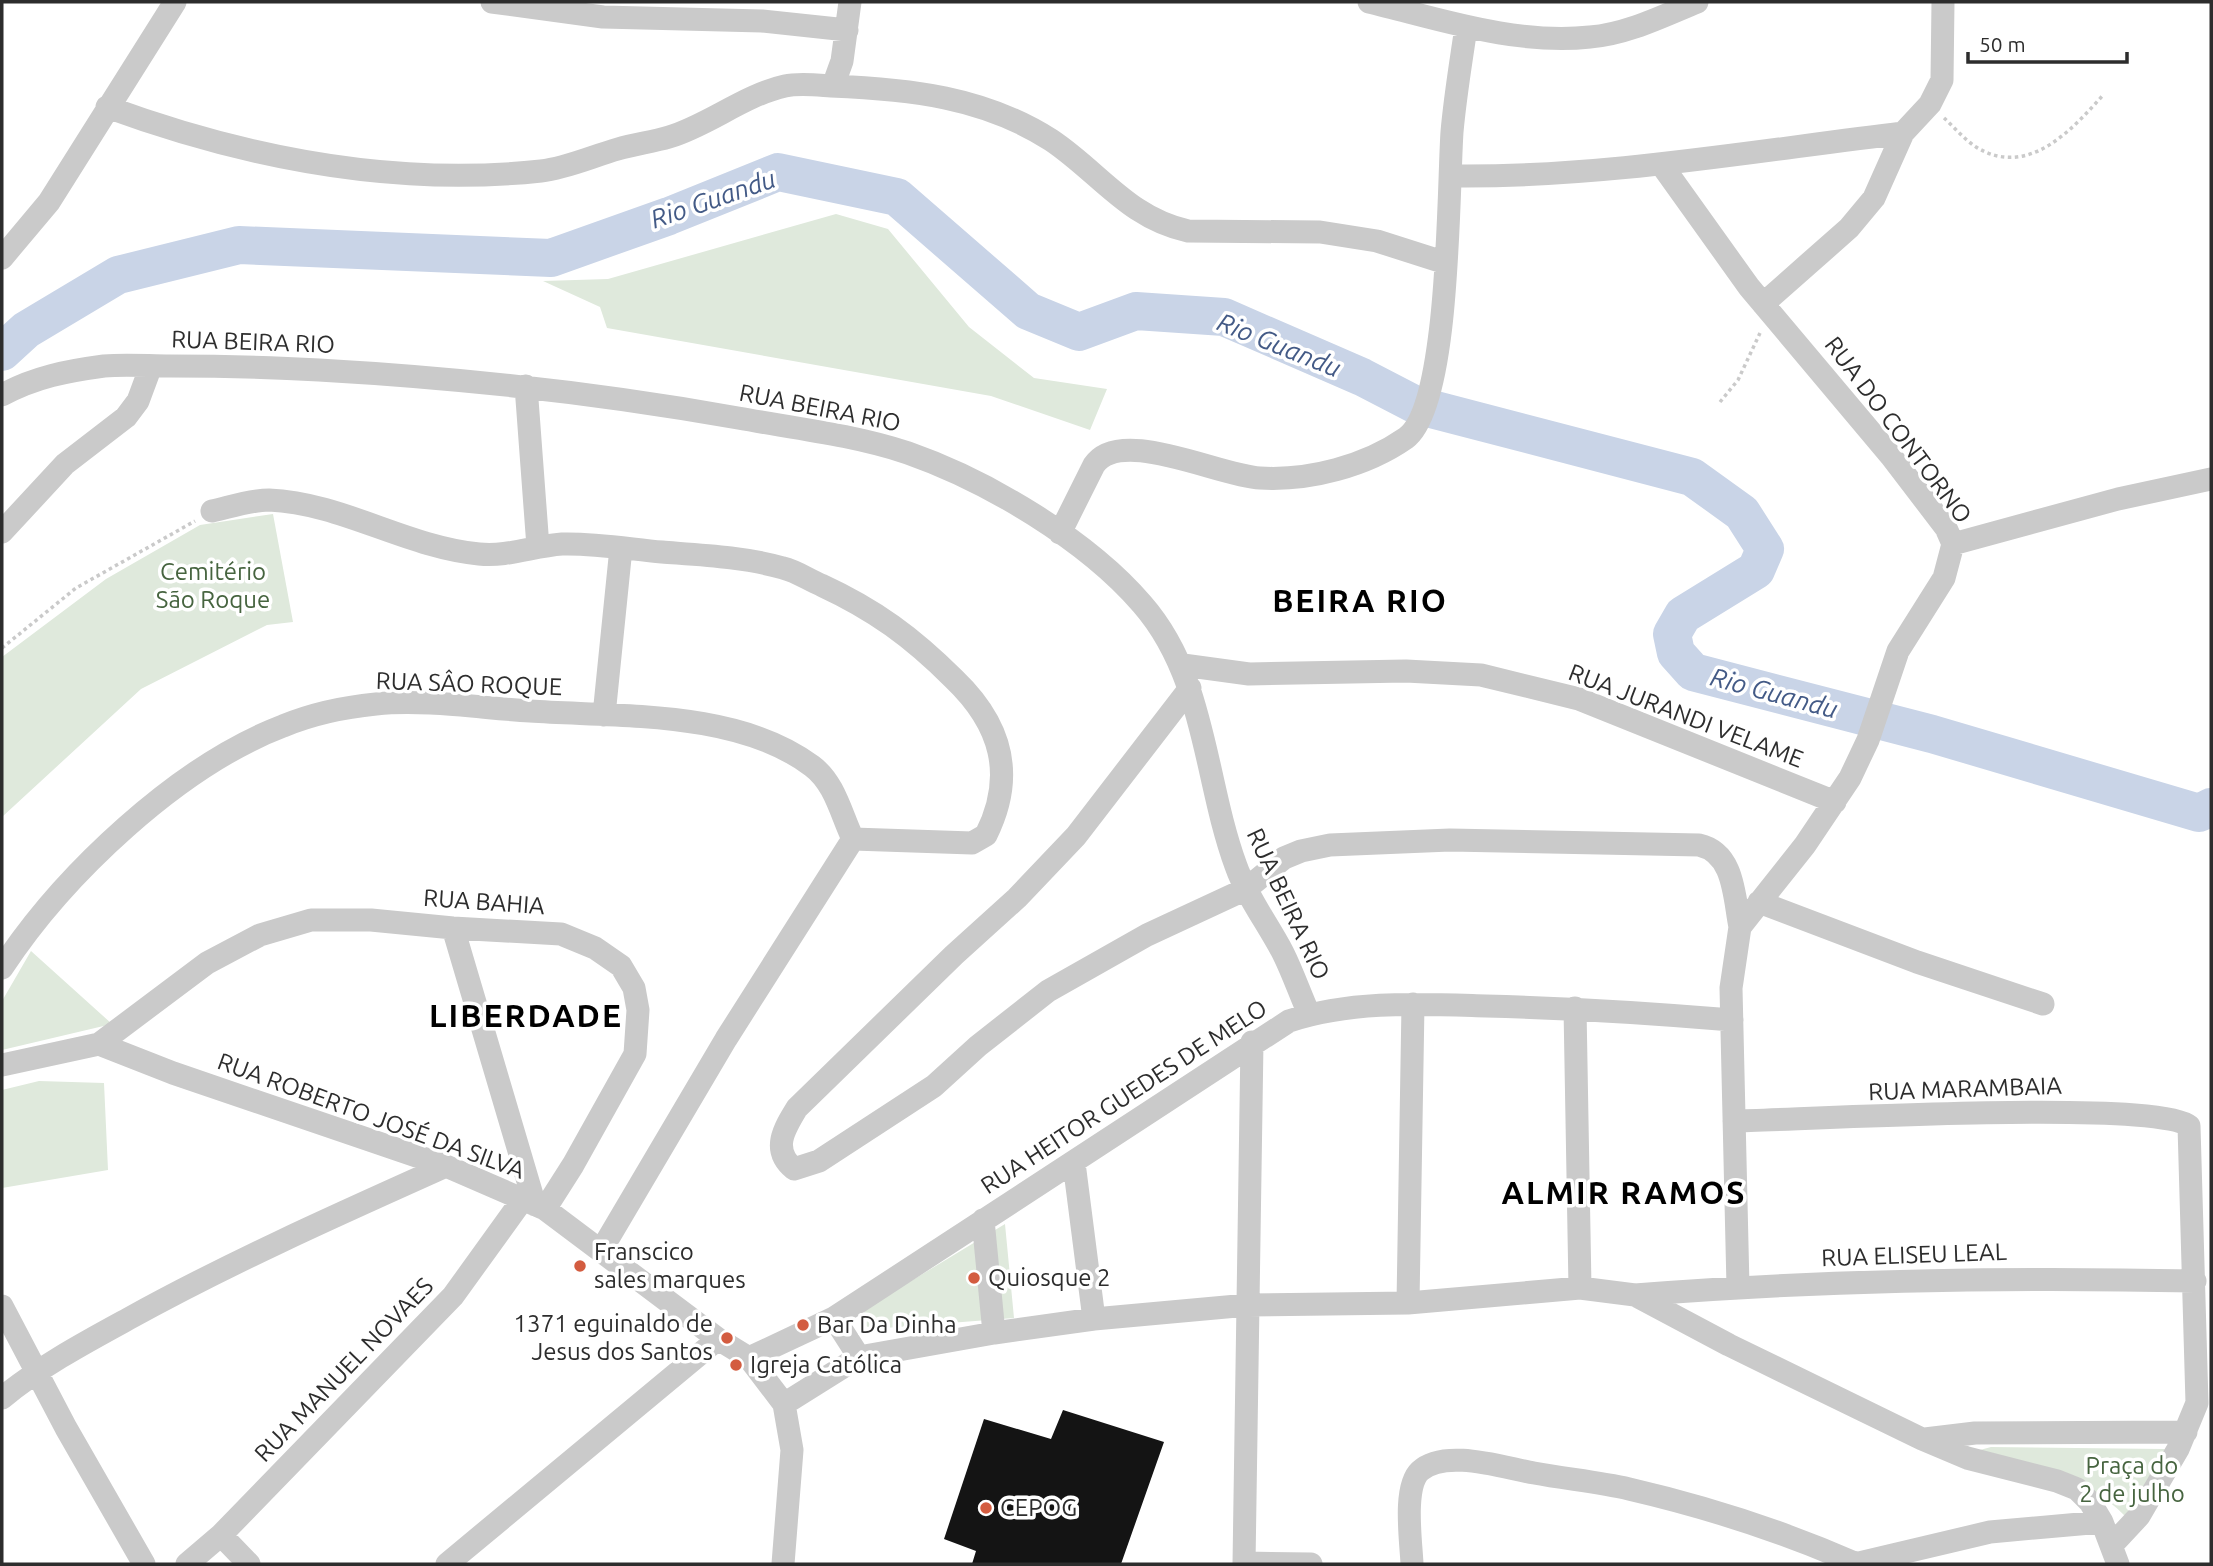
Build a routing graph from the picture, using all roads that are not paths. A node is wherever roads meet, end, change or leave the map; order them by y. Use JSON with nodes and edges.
{"nodes":[{"id":1,"x":175,"y":2,"type":"edge"},
{"id":2,"x":492,"y":2,"type":"edge"},
{"id":3,"x":850,"y":2,"type":"edge"},
{"id":4,"x":1368,"y":2,"type":"edge"},
{"id":5,"x":1697,"y":2,"type":"edge"},
{"id":6,"x":1943,"y":2,"type":"edge"},
{"id":7,"x":1466,"y":27,"type":"junction"},
{"id":8,"x":847,"y":30,"type":"junction"},
{"id":9,"x":833,"y":86,"type":"junction"},
{"id":10,"x":107,"y":107,"type":"junction"},
{"id":11,"x":1903,"y":133,"type":"junction"},
{"id":12,"x":1661,"y":164,"type":"junction"},
{"id":13,"x":1451,"y":176,"type":"junction"},
{"id":14,"x":2,"y":258,"type":"edge"},
{"id":15,"x":1446,"y":263,"type":"junction"},
{"id":16,"x":1767,"y":308,"type":"junction"},
{"id":17,"x":151,"y":366,"type":"junction"},
{"id":18,"x":526,"y":386,"type":"junction"},
{"id":19,"x":2,"y":395,"type":"edge"},
{"id":20,"x":2211,"y":479,"type":"edge"},
{"id":21,"x":212,"y":511,"type":"road end"},
{"id":22,"x":2,"y":532,"type":"edge"},
{"id":23,"x":1060,"y":533,"type":"junction"},
{"id":24,"x":1953,"y":544,"type":"junction"},
{"id":25,"x":538,"y":547,"type":"junction"},
{"id":26,"x":621,"y":548,"type":"junction"},
{"id":27,"x":1182,"y":665,"type":"junction"},
{"id":28,"x":1190,"y":688,"type":"junction"},
{"id":29,"x":604,"y":715,"type":"junction"},
{"id":30,"x":1835,"y":802,"type":"junction"},
{"id":31,"x":853,"y":839,"type":"junction"},
{"id":32,"x":1246,"y":889,"type":"junction"},
{"id":33,"x":1759,"y":902,"type":"junction"},
{"id":34,"x":1740,"y":927,"type":"junction"},
{"id":35,"x":453,"y":929,"type":"junction"},
{"id":36,"x":2,"y":968,"type":"edge"},
{"id":37,"x":2043,"y":1003,"type":"dead end"},
{"id":38,"x":1413,"y":1004,"type":"junction"},
{"id":39,"x":1575,"y":1008,"type":"junction"},
{"id":40,"x":1309,"y":1014,"type":"junction"},
{"id":41,"x":1732,"y":1020,"type":"junction"},
{"id":42,"x":1252,"y":1042,"type":"junction"},
{"id":43,"x":99,"y":1044,"type":"junction"},
{"id":44,"x":2,"y":1065,"type":"edge"},
{"id":45,"x":1734,"y":1121,"type":"junction"},
{"id":46,"x":1074,"y":1163,"type":"junction"},
{"id":47,"x":446,"y":1166,"type":"junction"},
{"id":48,"x":534,"y":1204,"type":"junction"},
{"id":49,"x":983,"y":1220,"type":"junction"},
{"id":50,"x":602,"y":1249,"type":"junction"},
{"id":51,"x":2194,"y":1281,"type":"junction"},
{"id":52,"x":1738,"y":1287,"type":"junction"},
{"id":53,"x":1580,"y":1288,"type":"junction"},
{"id":54,"x":1635,"y":1295,"type":"junction"},
{"id":55,"x":1408,"y":1303,"type":"junction"},
{"id":56,"x":2,"y":1306,"type":"edge"},
{"id":57,"x":1248,"y":1306,"type":"junction"},
{"id":58,"x":834,"y":1318,"type":"junction"},
{"id":59,"x":1094,"y":1319,"type":"junction"},
{"id":60,"x":994,"y":1333,"type":"junction"},
{"id":61,"x":718,"y":1339,"type":"junction"},
{"id":62,"x":859,"y":1357,"type":"junction"},
{"id":63,"x":749,"y":1358,"type":"junction"},
{"id":64,"x":35,"y":1370,"type":"junction"},
{"id":65,"x":2,"y":1398,"type":"edge"},
{"id":66,"x":2204,"y":1401,"type":"edge"},
{"id":67,"x":784,"y":1404,"type":"junction"},
{"id":68,"x":2186,"y":1432,"type":"junction"},
{"id":69,"x":1922,"y":1439,"type":"junction"},
{"id":70,"x":2102,"y":1522,"type":"junction"},
{"id":71,"x":221,"y":1535,"type":"junction"},
{"id":72,"x":2115,"y":1554,"type":"edge"},
{"id":73,"x":144,"y":1564,"type":"edge"},
{"id":74,"x":187,"y":1564,"type":"edge"},
{"id":75,"x":249,"y":1564,"type":"edge"},
{"id":76,"x":447,"y":1564,"type":"edge"},
{"id":77,"x":783,"y":1564,"type":"edge"},
{"id":78,"x":1244,"y":1564,"type":"edge"},
{"id":79,"x":1311,"y":1564,"type":"edge"},
{"id":80,"x":1412,"y":1564,"type":"edge"},
{"id":81,"x":1856,"y":1564,"type":"edge"}],
"edges":[{"from":1,"to":10,"type":"street"},
{"from":2,"to":8,"type":"street"},
{"from":3,"to":8,"type":"street"},
{"from":4,"to":7,"type":"street"},
{"from":5,"to":7,"type":"street"},
{"from":6,"to":11,"type":"street"},
{"from":7,"to":13,"type":"street"},
{"from":8,"to":9,"type":"street"},
{"from":9,"to":10,"type":"street"},
{"from":9,"to":15,"type":"street"},
{"from":10,"to":14,"type":"street"},
{"from":11,"to":12,"type":"street"},
{"from":11,"to":16,"type":"street"},
{"from":12,"to":13,"type":"street"},
{"from":12,"to":16,"type":"street","name":"RUA DO CONTORNO"},
{"from":13,"to":15,"type":"street"},
{"from":15,"to":23,"type":"street"},
{"from":16,"to":24,"type":"street","name":"RUA DO CONTORNO"},
{"from":17,"to":18,"type":"street","name":"RUA BEIRA RIO"},
{"from":17,"to":19,"type":"street","name":"RUA BEIRA RIO"},
{"from":17,"to":22,"type":"street"},
{"from":18,"to":23,"type":"street","name":"RUA BEIRA RIO"},
{"from":18,"to":25,"type":"street"},
{"from":20,"to":24,"type":"street"},
{"from":21,"to":25,"type":"street"},
{"from":23,"to":27,"type":"street","name":"RUA BEIRA RIO"},
{"from":24,"to":30,"type":"street","name":"RUA DO CONTORNO"},
{"from":25,"to":26,"type":"street"},
{"from":26,"to":29,"type":"street"},
{"from":26,"to":31,"type":"street"},
{"from":27,"to":28,"type":"street","name":"RUA BEIRA RIO"},
{"from":27,"to":30,"type":"street","name":"RUA JURANDI VELAME"},
{"from":28,"to":32,"type":"street","name":"RUA BEIRA RIO"},
{"from":28,"to":32,"type":"street"},
{"from":29,"to":31,"type":"street","name":"RUA SÂO ROQUE"},
{"from":29,"to":36,"type":"street","name":"RUA SÂO ROQUE"},
{"from":30,"to":33,"type":"street","name":"RUA DO CONTORNO"},
{"from":31,"to":50,"type":"street"},
{"from":32,"to":34,"type":"street"},
{"from":32,"to":40,"type":"street","name":"RUA BEIRA RIO"},
{"from":33,"to":34,"type":"street","name":"RUA DO CONTORNO"},
{"from":33,"to":37,"type":"street"},
{"from":34,"to":41,"type":"street","name":"RUA DO CONTORNO"},
{"from":35,"to":43,"type":"street","name":"RUA BAHIA"},
{"from":35,"to":48,"type":"street"},
{"from":35,"to":48,"type":"street","name":"RUA BAHIA"},
{"from":38,"to":39,"type":"street","name":"RUA HEITOR GUEDES DE MELO"},
{"from":38,"to":40,"type":"street","name":"RUA HEITOR GUEDES DE MELO"},
{"from":38,"to":55,"type":"street"},
{"from":39,"to":41,"type":"street","name":"RUA HEITOR GUEDES DE MELO"},
{"from":39,"to":53,"type":"street"},
{"from":40,"to":42,"type":"street","name":"RUA HEITOR GUEDES DE MELO"},
{"from":41,"to":45,"type":"street","name":"RUA DO CONTORNO"},
{"from":42,"to":46,"type":"street","name":"RUA HEITOR GUEDES DE MELO"},
{"from":42,"to":57,"type":"street"},
{"from":43,"to":44,"type":"street"},
{"from":43,"to":47,"type":"street","name":"RUA ROBERTO JOSÉ DA SILVA"},
{"from":45,"to":51,"type":"street","name":"RUA MARAMBAIA"},
{"from":45,"to":52,"type":"street","name":"RUA DO CONTORNO"},
{"from":46,"to":49,"type":"street","name":"RUA HEITOR GUEDES DE MELO"},
{"from":46,"to":59,"type":"street"},
{"from":47,"to":48,"type":"street","name":"RUA ROBERTO JOSÉ DA SILVA"},
{"from":47,"to":64,"type":"street"},
{"from":48,"to":50,"type":"street","name":"RUA ROBERTO JOSÉ DA SILVA"},
{"from":48,"to":71,"type":"street","name":"RUA MANUEL NOVAES"},
{"from":49,"to":58,"type":"street","name":"RUA HEITOR GUEDES DE MELO"},
{"from":49,"to":60,"type":"street"},
{"from":50,"to":61,"type":"street","name":"RUA ROBERTO JOSÉ DA SILVA"},
{"from":51,"to":52,"type":"street","name":"RUA ELISEU LEAL"},
{"from":51,"to":66,"type":"street"},
{"from":52,"to":54,"type":"street","name":"RUA ELISEU LEAL"},
{"from":53,"to":54,"type":"street"},
{"from":53,"to":55,"type":"street"},
{"from":54,"to":69,"type":"street"},
{"from":55,"to":57,"type":"street"},
{"from":56,"to":64,"type":"street"},
{"from":57,"to":59,"type":"street"},
{"from":57,"to":78,"type":"street"},
{"from":58,"to":62,"type":"street"},
{"from":58,"to":63,"type":"street","name":"RUA HEITOR GUEDES DE MELO"},
{"from":59,"to":60,"type":"street"},
{"from":60,"to":62,"type":"street"},
{"from":61,"to":63,"type":"street","name":"RUA ROBERTO JOSÉ DA SILVA"},
{"from":61,"to":76,"type":"street"},
{"from":62,"to":67,"type":"street"},
{"from":63,"to":67,"type":"street"},
{"from":64,"to":65,"type":"street"},
{"from":64,"to":73,"type":"street"},
{"from":66,"to":68,"type":"street"},
{"from":67,"to":77,"type":"street"},
{"from":68,"to":69,"type":"street"},
{"from":68,"to":72,"type":"street"},
{"from":69,"to":70,"type":"street"},
{"from":70,"to":72,"type":"street"},
{"from":70,"to":81,"type":"street"},
{"from":71,"to":74,"type":"street","name":"RUA MANUEL NOVAES"},
{"from":71,"to":75,"type":"street"},
{"from":78,"to":79,"type":"street"},
{"from":80,"to":81,"type":"street"}]}
